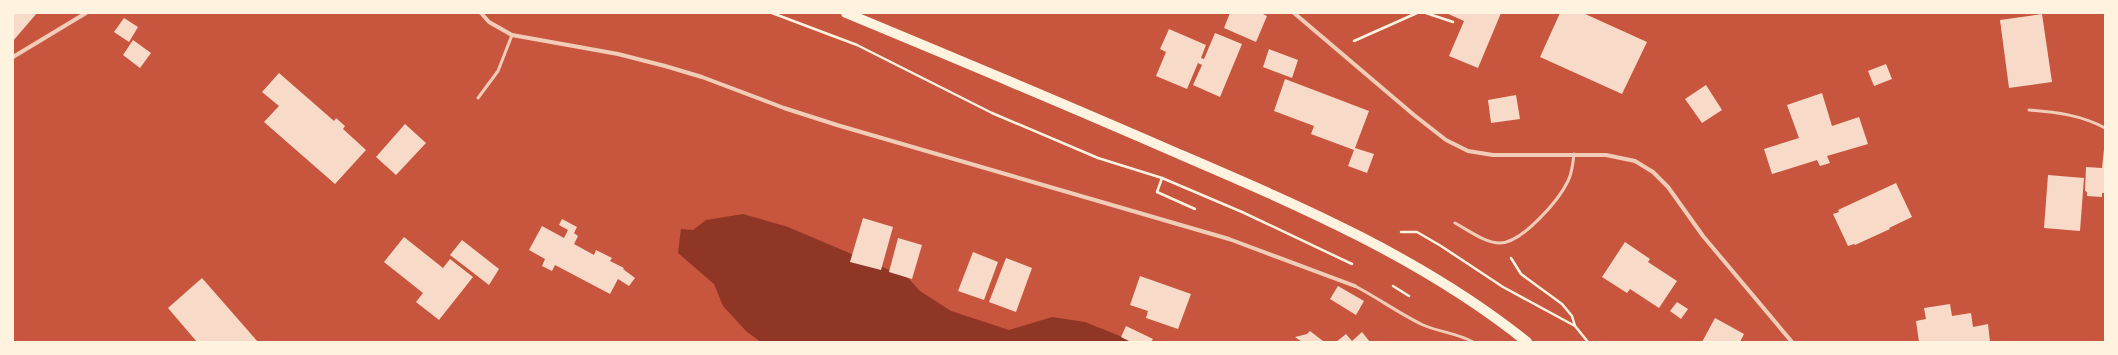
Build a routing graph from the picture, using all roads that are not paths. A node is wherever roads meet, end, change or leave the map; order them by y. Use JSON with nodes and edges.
{"nodes":[{"id":1,"x":86,"y":13,"type":"edge"},
{"id":2,"x":481,"y":13,"type":"edge"},
{"id":3,"x":846,"y":13,"type":"edge"},
{"id":4,"x":1294,"y":13,"type":"edge"},
{"id":5,"x":512,"y":36,"type":"junction"},
{"id":6,"x":13,"y":57,"type":"edge"},
{"id":7,"x":478,"y":98,"type":"dead end"},
{"id":8,"x":2029,"y":110,"type":"dead end"},
{"id":9,"x":2105,"y":128,"type":"edge"},
{"id":10,"x":1574,"y":154,"type":"junction"},
{"id":11,"x":1455,"y":223,"type":"dead end"},
{"id":12,"x":1355,"y":286,"type":"joint"},
{"id":13,"x":1473,"y":342,"type":"edge"},
{"id":14,"x":1527,"y":342,"type":"edge"},
{"id":15,"x":1792,"y":342,"type":"edge"}],
"edges":[{"from":1,"to":6,"type":"street"},
{"from":2,"to":5,"type":"street"},
{"from":3,"to":14,"type":"main road"},
{"from":4,"to":10,"type":"street"},
{"from":5,"to":7,"type":"lane"},
{"from":5,"to":12,"type":"street"},
{"from":8,"to":9,"type":"lane"},
{"from":10,"to":11,"type":"lane"},
{"from":10,"to":15,"type":"street"},
{"from":12,"to":13,"type":"lane"}]}
